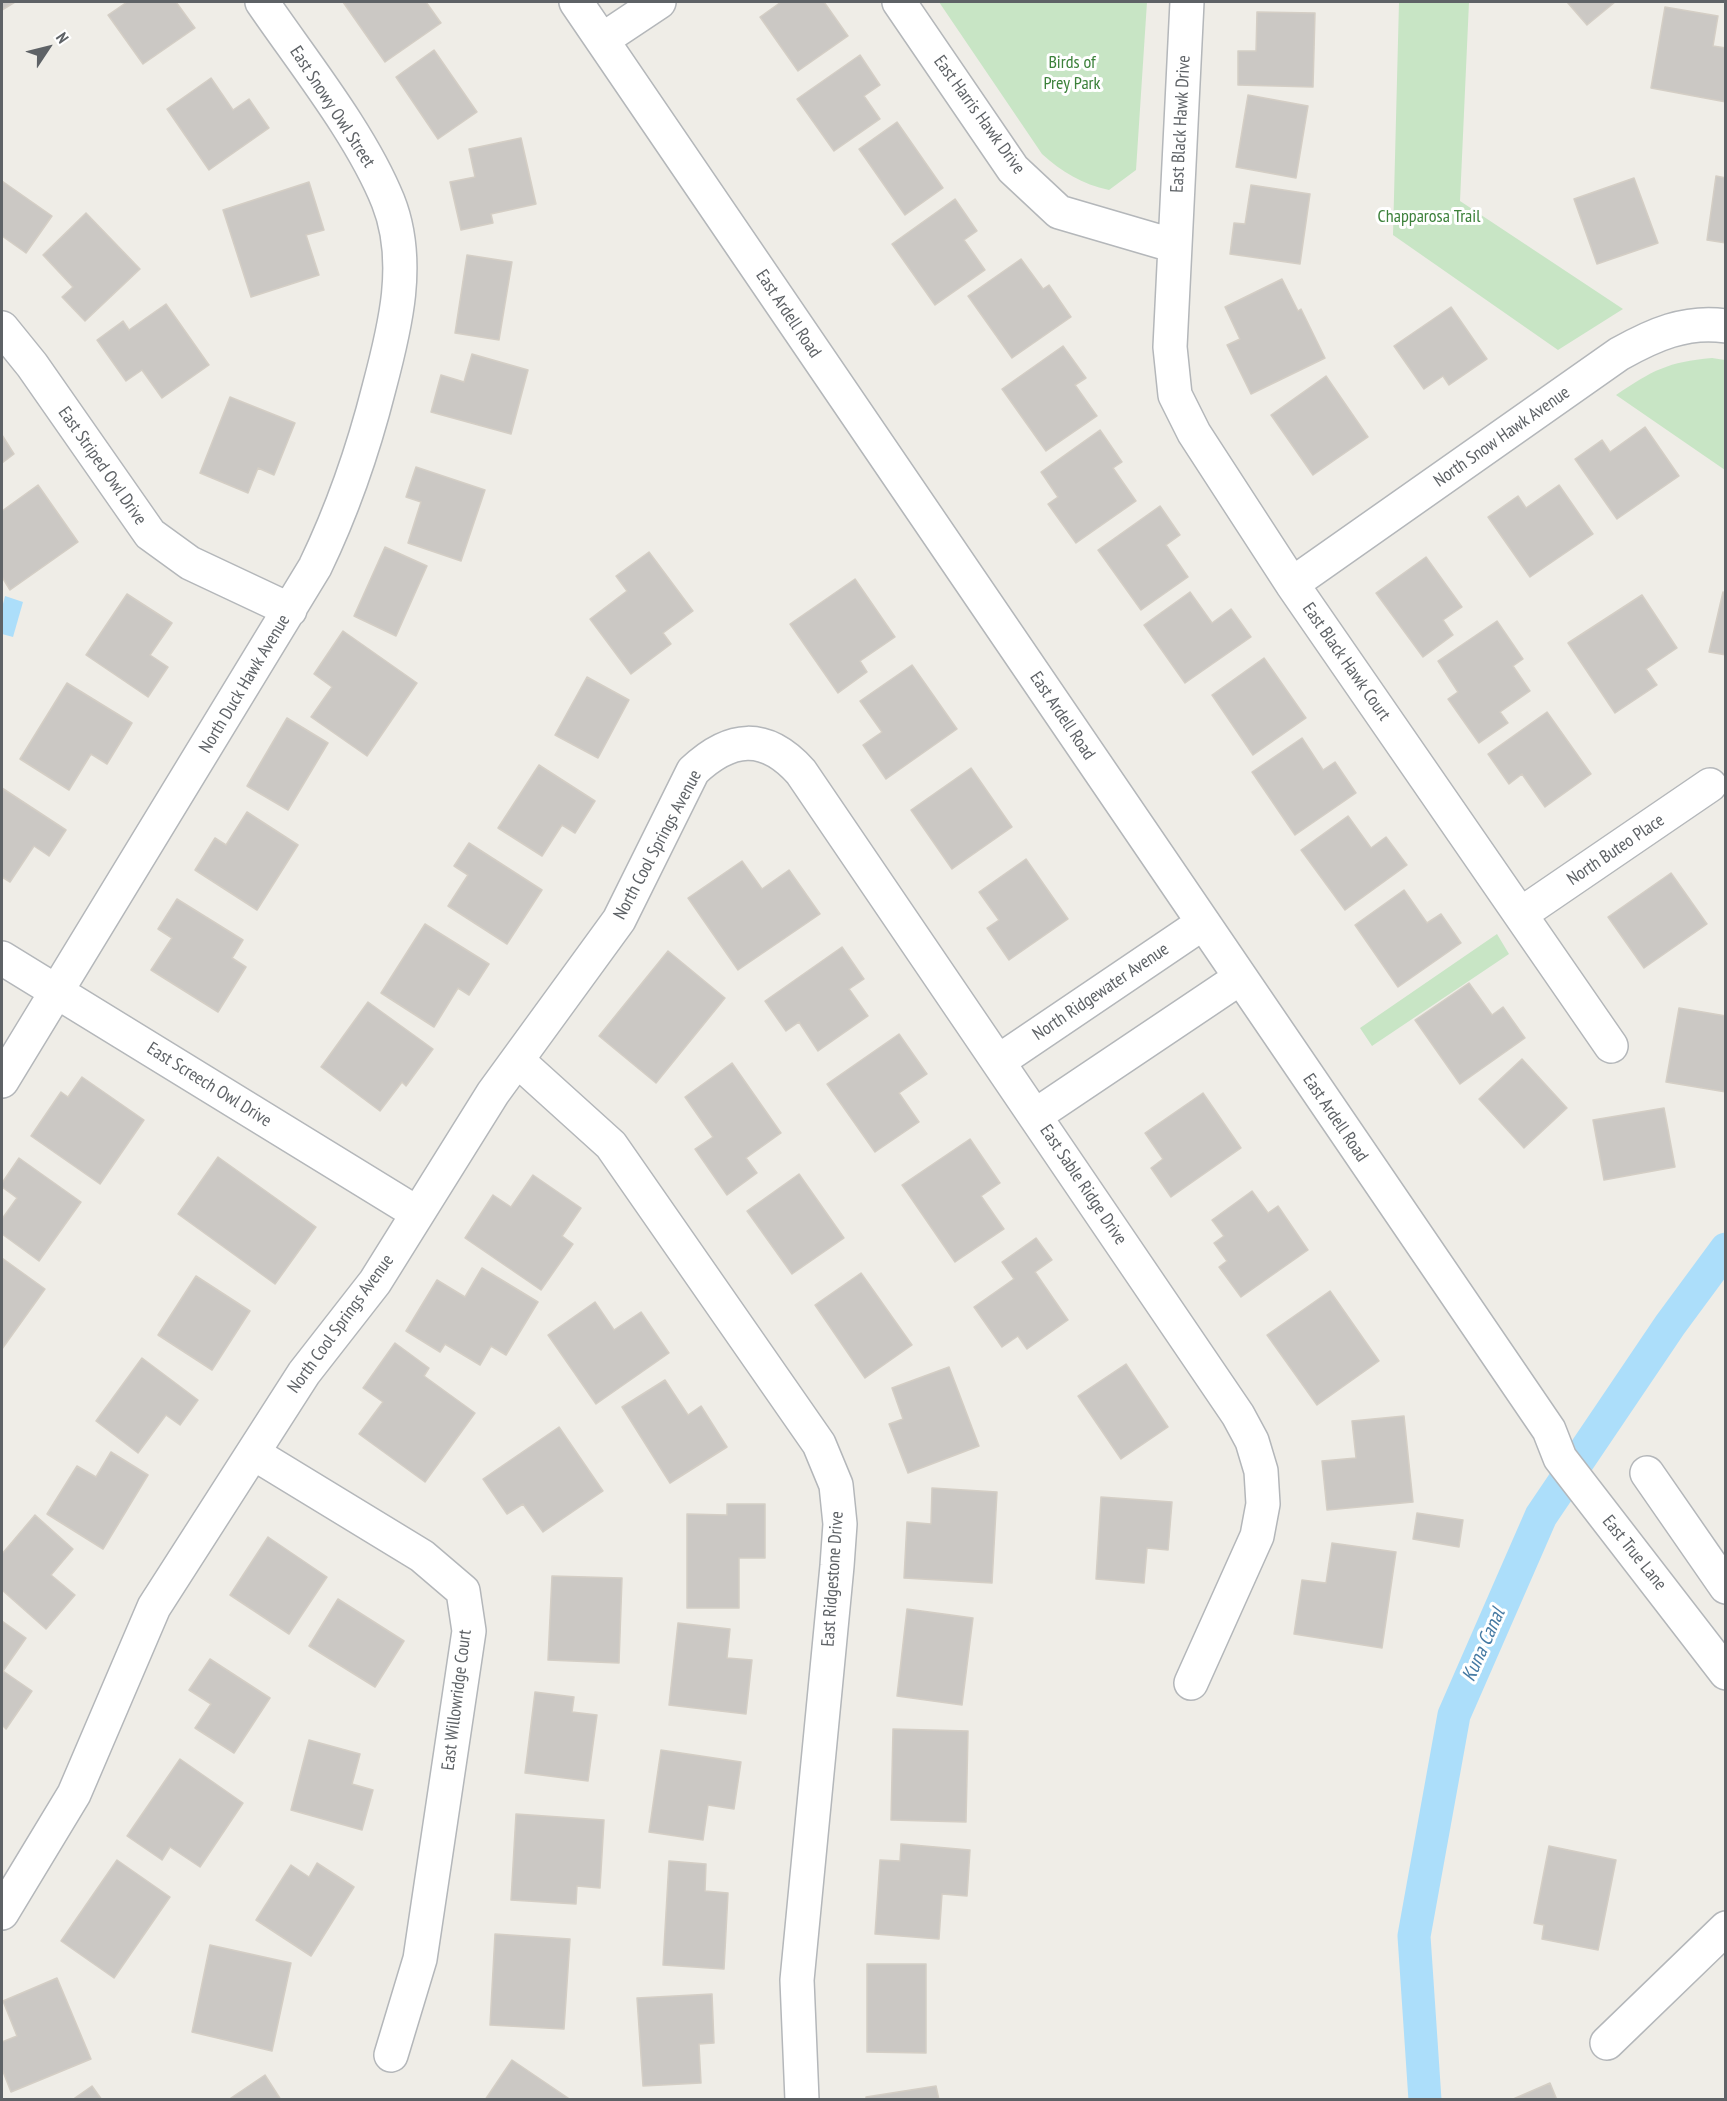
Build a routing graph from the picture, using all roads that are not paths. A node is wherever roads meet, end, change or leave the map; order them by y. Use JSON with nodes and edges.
{"nodes":[{"id":1,"x":262,"y":2,"type":"edge"},
{"id":2,"x":576,"y":2,"type":"edge"},
{"id":3,"x":659,"y":2,"type":"edge"},
{"id":4,"x":899,"y":2,"type":"edge"},
{"id":5,"x":1187,"y":2,"type":"edge"},
{"id":6,"x":602,"y":40,"type":"junction"},
{"id":7,"x":1175,"y":246,"type":"junction"},
{"id":8,"x":400,"y":252,"type":"joint"},
{"id":9,"x":1725,"y":326,"type":"edge"},
{"id":10,"x":2,"y":328,"type":"edge"},
{"id":11,"x":1292,"y":584,"type":"junction"},
{"id":12,"x":290,"y":610,"type":"junction"},
{"id":13,"x":745,"y":743,"type":"joint"},
{"id":14,"x":1710,"y":785,"type":"dead end"},
{"id":15,"x":1521,"y":914,"type":"junction"},
{"id":16,"x":1203,"y":922,"type":"junction"},
{"id":17,"x":2,"y":958,"type":"edge"},
{"id":18,"x":1240,"y":978,"type":"junction"},
{"id":19,"x":56,"y":992,"type":"junction"},
{"id":20,"x":1611,"y":1046,"type":"dead end"},
{"id":21,"x":517,"y":1060,"type":"junction"},
{"id":22,"x":999,"y":1061,"type":"junction"},
{"id":23,"x":2,"y":1081,"type":"edge"},
{"id":24,"x":1036,"y":1115,"type":"junction"},
{"id":25,"x":417,"y":1213,"type":"junction"},
{"id":26,"x":1554,"y":1444,"type":"joint"},
{"id":27,"x":253,"y":1453,"type":"junction"},
{"id":28,"x":1647,"y":1473,"type":"dead end"},
{"id":29,"x":1725,"y":1587,"type":"edge"},
{"id":30,"x":1725,"y":1673,"type":"edge"},
{"id":31,"x":1191,"y":1683,"type":"dead end"},
{"id":32,"x":2,"y":1913,"type":"edge"},
{"id":33,"x":1725,"y":1928,"type":"edge"},
{"id":34,"x":1607,"y":2043,"type":"dead end"},
{"id":35,"x":391,"y":2055,"type":"dead end"},
{"id":36,"x":802,"y":2100,"type":"edge"}],
"edges":[{"from":1,"to":8,"type":"street","name":"East Snowy Owl Street"},
{"from":2,"to":6,"type":"street","name":"East Ardell Road"},
{"from":3,"to":6,"type":"street"},
{"from":4,"to":7,"type":"street","name":"East Harris Hawk Drive"},
{"from":5,"to":7,"type":"street","name":"East Black Hawk Drive"},
{"from":6,"to":16,"type":"street","name":"East Ardell Road"},
{"from":7,"to":11,"type":"street","name":"East Black Hawk Court"},
{"from":8,"to":12,"type":"street","name":"North Duck Hawk Avenue"},
{"from":9,"to":11,"type":"street","name":"North Snow Hawk Avenue"},
{"from":10,"to":12,"type":"street","name":"East Striped Owl Drive"},
{"from":11,"to":15,"type":"street","name":"East Black Hawk Court"},
{"from":12,"to":19,"type":"street","name":"North Duck Hawk Avenue"},
{"from":13,"to":21,"type":"street","name":"North Cool Springs Avenue"},
{"from":13,"to":22,"type":"street","name":"East Sable Ridge Drive"},
{"from":14,"to":15,"type":"street","name":"North Buteo Place"},
{"from":15,"to":20,"type":"street","name":"East Black Hawk Court"},
{"from":16,"to":18,"type":"street","name":"East Ardell Road"},
{"from":16,"to":22,"type":"street","name":"North Ridgewater Avenue"},
{"from":17,"to":19,"type":"street","name":"East Screech Owl Drive"},
{"from":18,"to":24,"type":"street"},
{"from":18,"to":26,"type":"street","name":"East Ardell Road"},
{"from":19,"to":23,"type":"street","name":"North Duck Hawk Avenue"},
{"from":19,"to":25,"type":"street","name":"East Screech Owl Drive"},
{"from":21,"to":25,"type":"street","name":"North Cool Springs Avenue"},
{"from":21,"to":36,"type":"street","name":"East Ridgestone Drive"},
{"from":22,"to":24,"type":"street","name":"East Sable Ridge Drive"},
{"from":24,"to":31,"type":"street","name":"East Sable Ridge Drive"},
{"from":25,"to":27,"type":"street","name":"North Cool Springs Avenue"},
{"from":26,"to":30,"type":"street","name":"East True Lane"},
{"from":27,"to":32,"type":"street","name":"North Cool Springs Avenue"},
{"from":27,"to":35,"type":"street","name":"East Willowridge Court"},
{"from":28,"to":29,"type":"street"},
{"from":33,"to":34,"type":"street"}]}
